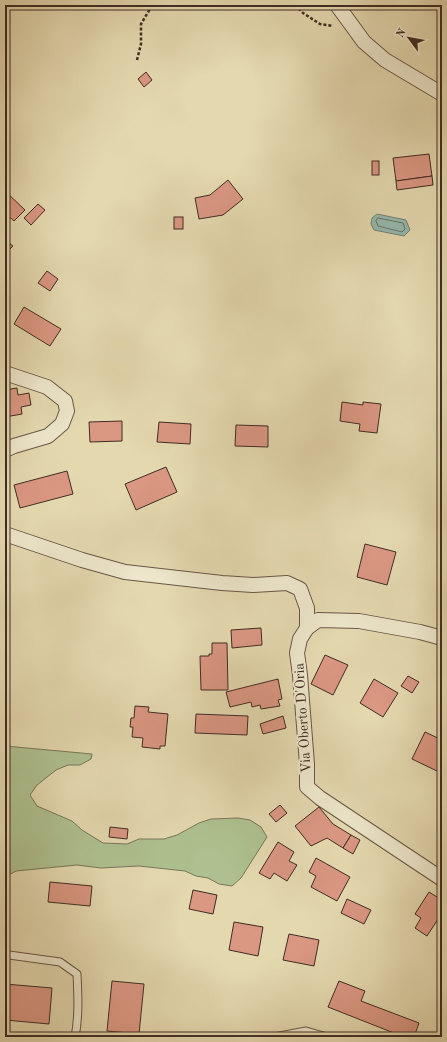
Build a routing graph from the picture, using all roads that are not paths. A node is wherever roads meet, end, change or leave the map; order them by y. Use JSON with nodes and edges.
{"nodes":[{"id":1,"x":337,"y":5,"type":"edge"},
{"id":2,"x":442,"y":94,"type":"edge"},
{"id":3,"x":5,"y":373,"type":"edge"},
{"id":4,"x":5,"y":450,"type":"edge"},
{"id":5,"x":5,"y":534,"type":"edge"},
{"id":6,"x":307,"y":628,"type":"junction"},
{"id":7,"x":442,"y":638,"type":"edge"},
{"id":8,"x":442,"y":879,"type":"edge"},
{"id":9,"x":9,"y":955,"type":"dead end"},
{"id":10,"x":75,"y":1037,"type":"edge"},
{"id":11,"x":274,"y":1037,"type":"edge"},
{"id":12,"x":327,"y":1037,"type":"edge"}],
"edges":[{"from":1,"to":2,"type":"street"},
{"from":3,"to":4,"type":"street"},
{"from":5,"to":6,"type":"street"},
{"from":6,"to":7,"type":"street"},
{"from":6,"to":8,"type":"street","name":"Via Oberto D'Oria"},
{"from":9,"to":10,"type":"lane"},
{"from":11,"to":12,"type":"lane"}]}
